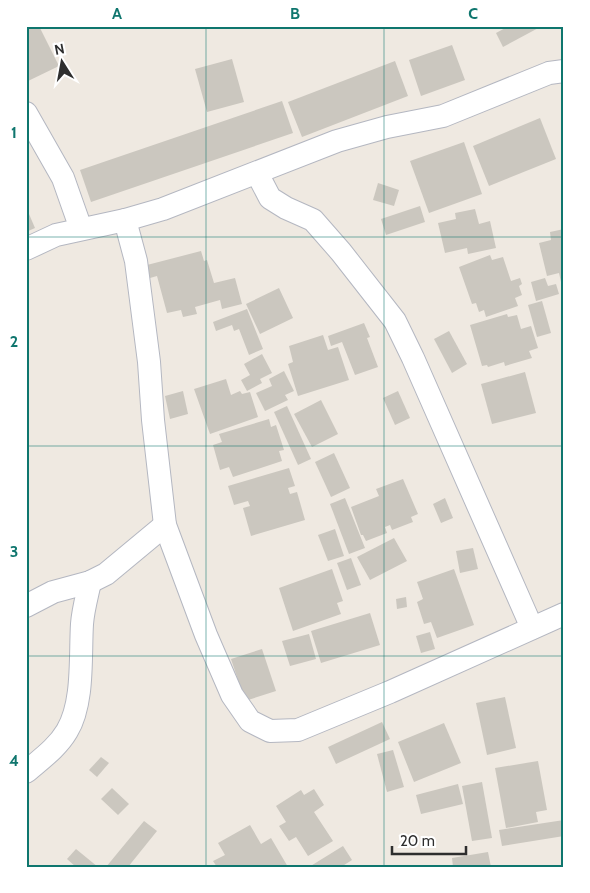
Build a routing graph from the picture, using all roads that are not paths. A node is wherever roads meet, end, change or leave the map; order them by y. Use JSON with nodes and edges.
{"nodes":[{"id":1,"x":564,"y":71,"type":"edge"},
{"id":2,"x":26,"y":113,"type":"edge"},
{"id":3,"x":257,"y":173,"type":"junction"},
{"id":4,"x":125,"y":220,"type":"junction"},
{"id":5,"x":81,"y":228,"type":"junction"},
{"id":6,"x":26,"y":249,"type":"edge"},
{"id":7,"x":165,"y":526,"type":"junction"},
{"id":8,"x":90,"y":582,"type":"junction"},
{"id":9,"x":26,"y":606,"type":"edge"},
{"id":10,"x":564,"y":614,"type":"edge"},
{"id":11,"x":532,"y":628,"type":"junction"},
{"id":12,"x":26,"y":772,"type":"edge"}],
"edges":[{"from":1,"to":3,"type":"street"},
{"from":2,"to":5,"type":"street"},
{"from":3,"to":4,"type":"street"},
{"from":3,"to":11,"type":"street"},
{"from":4,"to":5,"type":"street"},
{"from":4,"to":7,"type":"street"},
{"from":5,"to":6,"type":"street"},
{"from":7,"to":8,"type":"street"},
{"from":7,"to":11,"type":"street"},
{"from":8,"to":9,"type":"street"},
{"from":8,"to":12,"type":"street"},
{"from":10,"to":11,"type":"street"}]}
